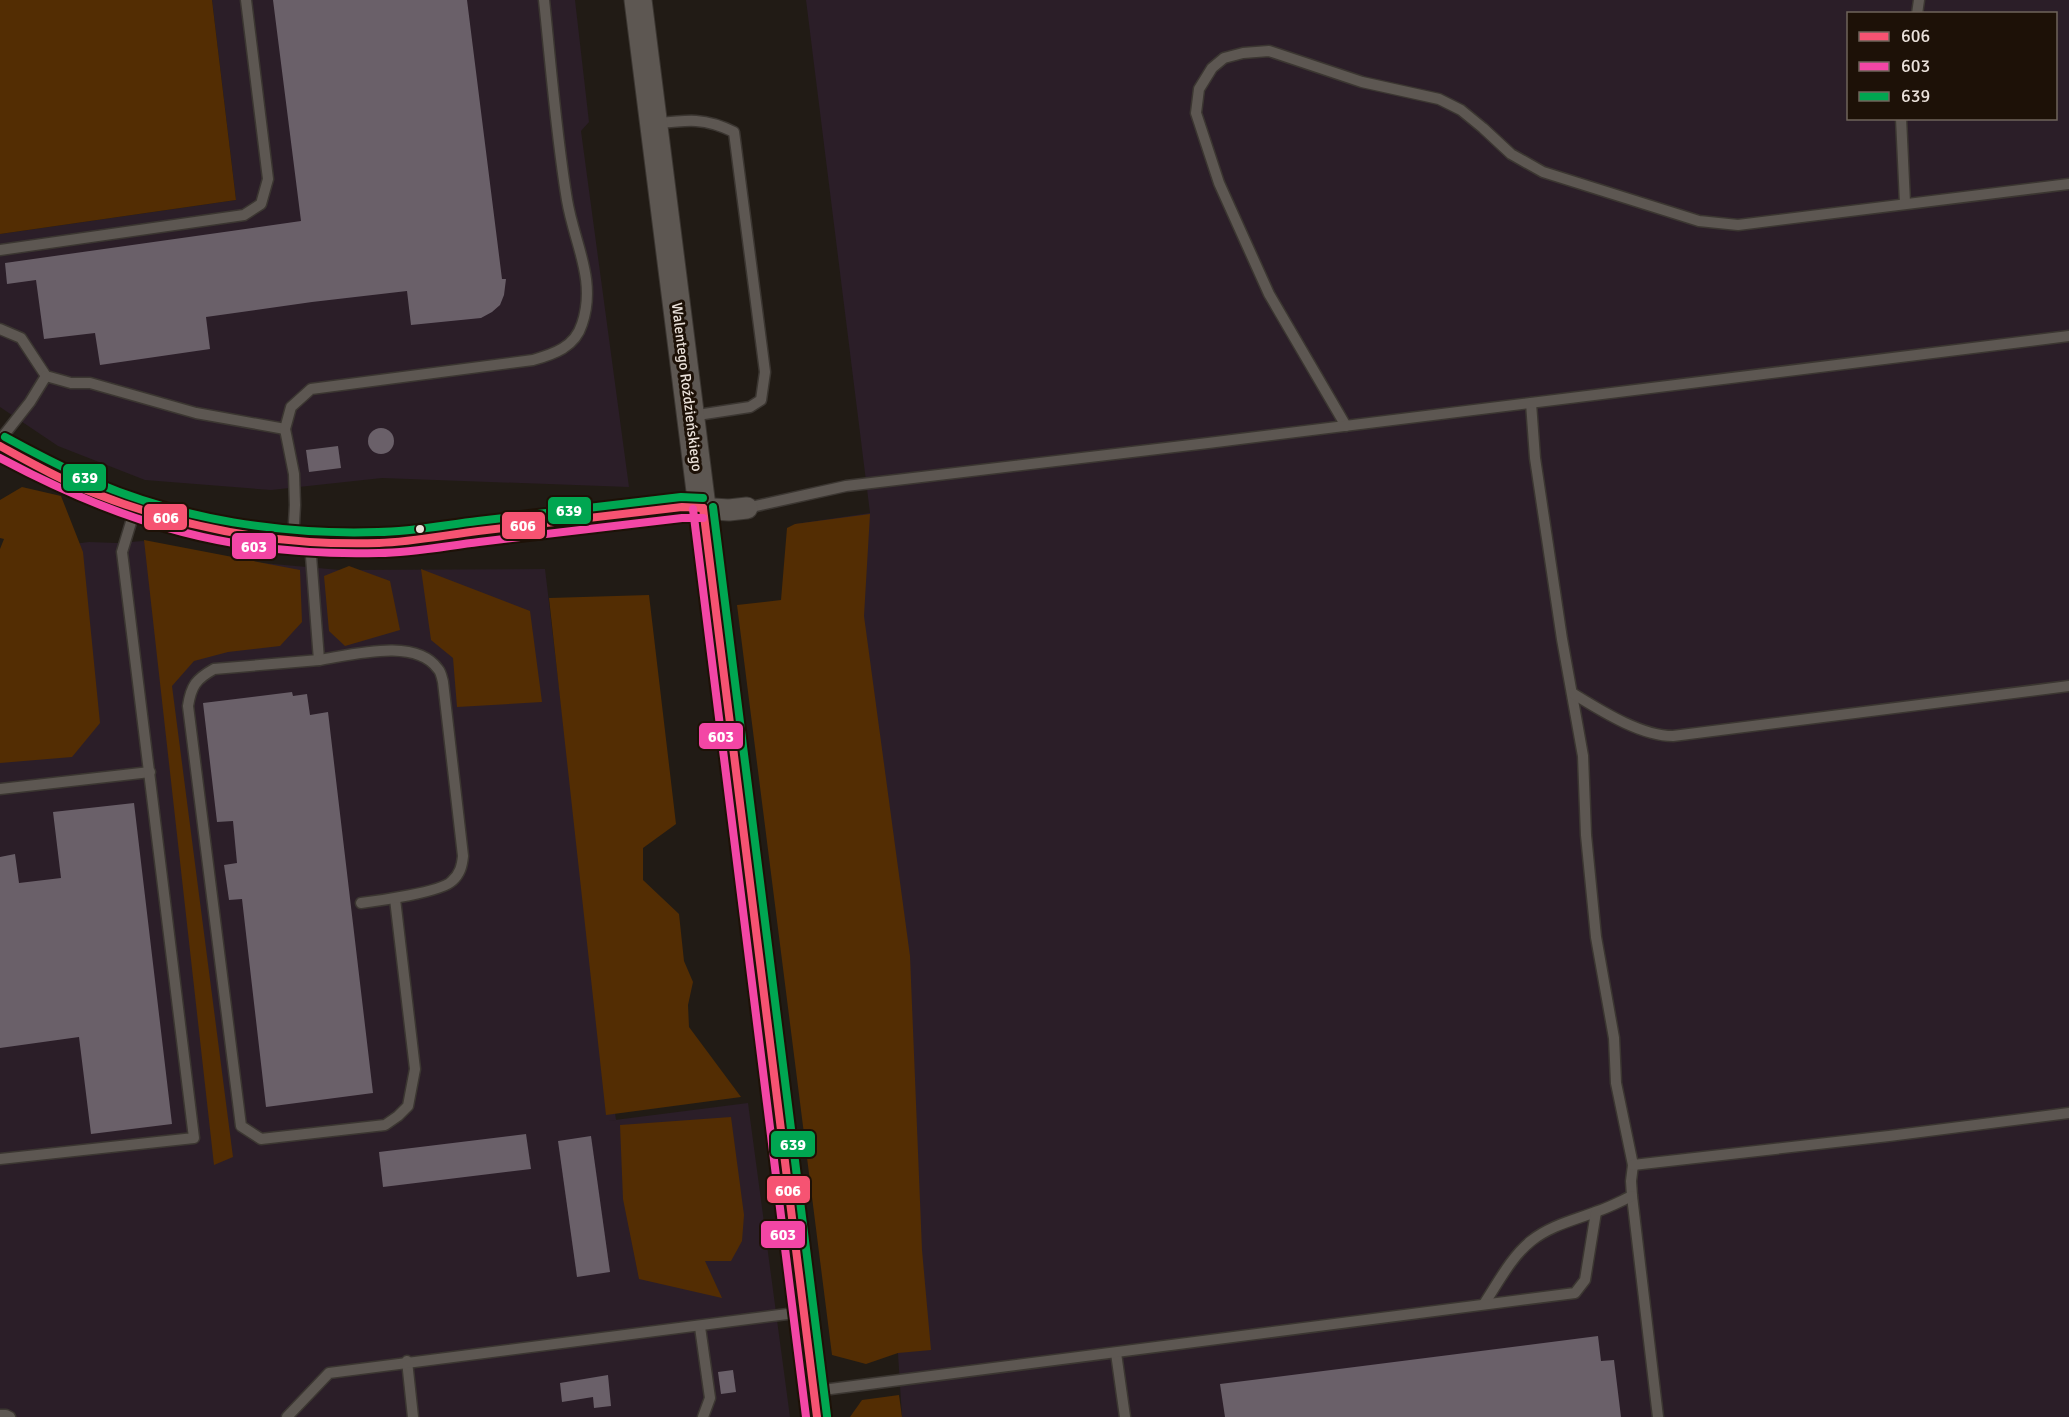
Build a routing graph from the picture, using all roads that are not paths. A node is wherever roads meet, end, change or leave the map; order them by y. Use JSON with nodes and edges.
{"nodes":[{"id":1,"x":246,"y":0,"type":"edge"},
{"id":2,"x":543,"y":0,"type":"edge"},
{"id":3,"x":638,"y":0,"type":"edge"},
{"id":4,"x":1901,"y":120,"type":"edge"},
{"id":5,"x":654,"y":124,"type":"junction"},
{"id":6,"x":2069,"y":184,"type":"edge"},
{"id":7,"x":1905,"y":203,"type":"junction"},
{"id":8,"x":0,"y":250,"type":"edge"},
{"id":9,"x":0,"y":329,"type":"edge"},
{"id":10,"x":2069,"y":336,"type":"edge"},
{"id":11,"x":46,"y":376,"type":"junction"},
{"id":12,"x":1531,"y":403,"type":"junction"},
{"id":13,"x":691,"y":416,"type":"junction"},
{"id":14,"x":1346,"y":426,"type":"junction"},
{"id":15,"x":285,"y":429,"type":"junction"},
{"id":16,"x":0,"y":440,"type":"edge"},
{"id":17,"x":0,"y":446,"type":"edge"},
{"id":18,"x":703,"y":508,"type":"junction"},
{"id":19,"x":747,"y":508,"type":"joint"},
{"id":20,"x":135,"y":509,"type":"junction"},
{"id":21,"x":301,"y":542,"type":"junction"},
{"id":22,"x":319,"y":660,"type":"junction"},
{"id":23,"x":2069,"y":686,"type":"edge"},
{"id":24,"x":1572,"y":693,"type":"junction"},
{"id":25,"x":150,"y":772,"type":"junction"},
{"id":26,"x":0,"y":789,"type":"edge"},
{"id":27,"x":395,"y":899,"type":"junction"},
{"id":28,"x":360,"y":903,"type":"dead end"},
{"id":29,"x":2069,"y":1113,"type":"edge"},
{"id":30,"x":0,"y":1159,"type":"edge"},
{"id":31,"x":1633,"y":1165,"type":"junction"},
{"id":32,"x":1632,"y":1196,"type":"junction"},
{"id":33,"x":1596,"y":1212,"type":"junction"},
{"id":34,"x":1484,"y":1304,"type":"junction"},
{"id":35,"x":803,"y":1312,"type":"junction"},
{"id":36,"x":700,"y":1327,"type":"junction"},
{"id":37,"x":1116,"y":1353,"type":"junction"},
{"id":38,"x":407,"y":1361,"type":"junction"},
{"id":39,"x":815,"y":1404,"type":"edge"},
{"id":40,"x":0,"y":1415,"type":"edge"},
{"id":41,"x":10,"y":1417,"type":"edge"},
{"id":42,"x":287,"y":1417,"type":"edge"},
{"id":43,"x":413,"y":1417,"type":"edge"},
{"id":44,"x":703,"y":1417,"type":"edge"},
{"id":45,"x":1125,"y":1417,"type":"edge"},
{"id":46,"x":1658,"y":1417,"type":"edge"}],
"edges":[{"from":1,"to":8,"type":"lane"},
{"from":2,"to":15,"type":"lane"},
{"from":3,"to":5,"type":"street","name":"Walentego Roździeńskiego"},
{"from":4,"to":7,"type":"lane"},
{"from":5,"to":13,"type":"street","name":"Walentego Roździeńskiego"},
{"from":5,"to":13,"type":"lane"},
{"from":6,"to":7,"type":"lane"},
{"from":7,"to":14,"type":"lane"},
{"from":9,"to":11,"type":"lane"},
{"from":10,"to":12,"type":"lane"},
{"from":11,"to":15,"type":"lane"},
{"from":11,"to":16,"type":"lane"},
{"from":12,"to":14,"type":"lane"},
{"from":12,"to":24,"type":"lane"},
{"from":13,"to":18,"type":"street","name":"Walentego Roździeńskiego"},
{"from":14,"to":19,"type":"lane"},
{"from":15,"to":21,"type":"lane"},
{"from":17,"to":20,"type":"street"},
{"from":18,"to":19,"type":"street"},
{"from":18,"to":21,"type":"street"},
{"from":18,"to":35,"type":"street","name":"Walentego Roździeńskiego"},
{"from":20,"to":21,"type":"street"},
{"from":20,"to":25,"type":"lane"},
{"from":21,"to":22,"type":"lane"},
{"from":22,"to":27,"type":"lane"},
{"from":22,"to":27,"type":"lane"},
{"from":23,"to":24,"type":"lane"},
{"from":24,"to":31,"type":"lane"},
{"from":25,"to":26,"type":"lane"},
{"from":25,"to":30,"type":"lane"},
{"from":27,"to":28,"type":"lane"},
{"from":29,"to":31,"type":"lane"},
{"from":31,"to":32,"type":"lane"},
{"from":32,"to":33,"type":"lane"},
{"from":32,"to":46,"type":"lane"},
{"from":33,"to":34,"type":"lane"},
{"from":33,"to":34,"type":"lane"},
{"from":34,"to":37,"type":"lane"},
{"from":35,"to":36,"type":"lane"},
{"from":35,"to":39,"type":"street","name":"Walentego Roździeńskiego"},
{"from":36,"to":38,"type":"lane"},
{"from":36,"to":44,"type":"lane"},
{"from":37,"to":39,"type":"lane"},
{"from":37,"to":45,"type":"lane"},
{"from":38,"to":42,"type":"lane"},
{"from":38,"to":43,"type":"lane"},
{"from":40,"to":41,"type":"lane"}]}
